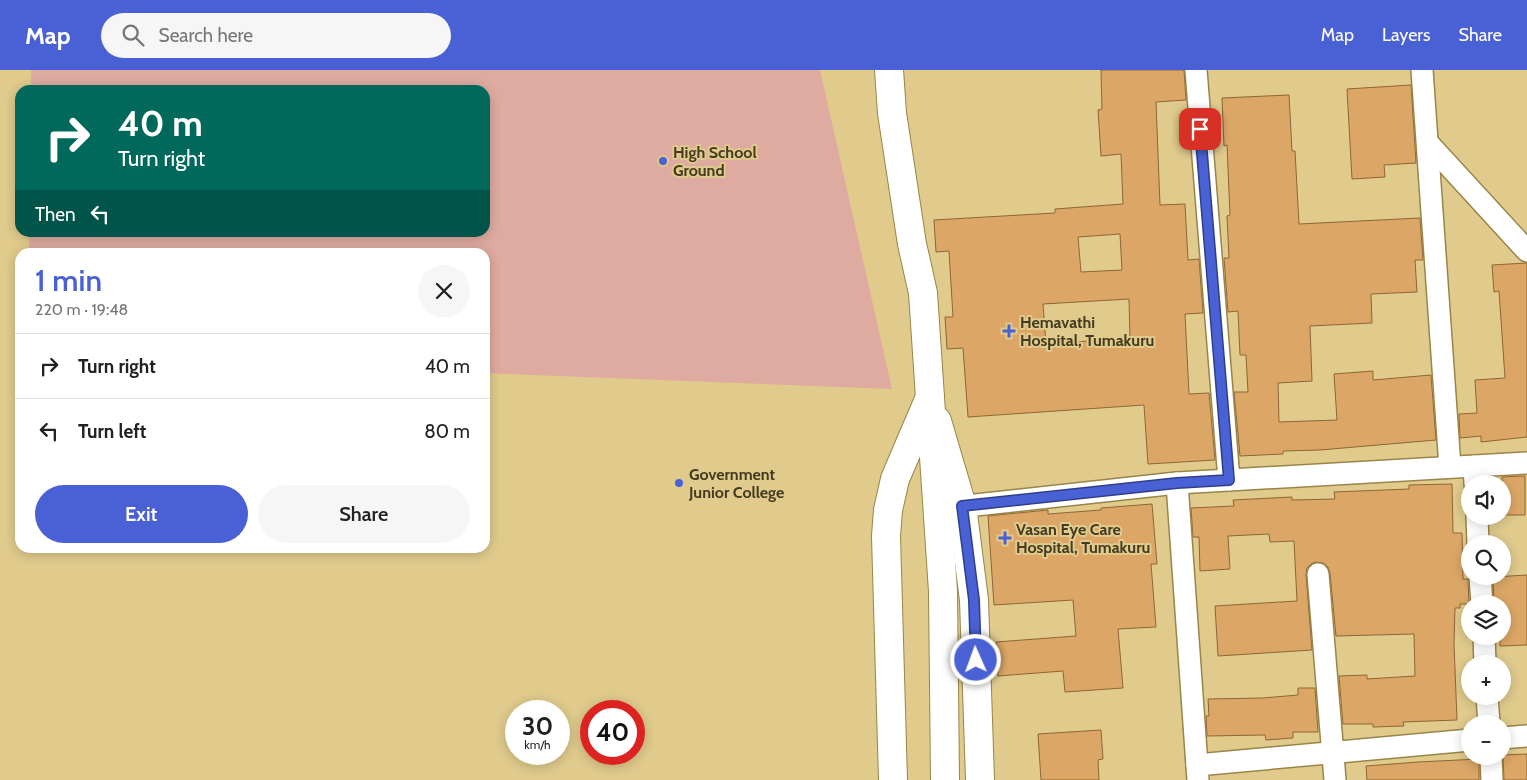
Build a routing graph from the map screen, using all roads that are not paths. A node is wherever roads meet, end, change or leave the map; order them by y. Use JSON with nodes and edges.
{"nodes":[{"id":1,"x":889,"y":70,"type":"edge"},
{"id":2,"x":1196,"y":70,"type":"edge"},
{"id":3,"x":1422,"y":70,"type":"edge"},
{"id":4,"x":1428,"y":143,"type":"junction"},
{"id":5,"x":1527,"y":251,"type":"edge"},
{"id":6,"x":930,"y":397,"type":"junction"},
{"id":7,"x":1527,"y":463,"type":"edge"},
{"id":8,"x":1450,"y":467,"type":"junction"},
{"id":9,"x":1474,"y":475,"type":"edge"},
{"id":10,"x":1229,"y":480,"type":"junction"},
{"id":11,"x":1177,"y":483,"type":"junction"},
{"id":12,"x":950,"y":508,"type":"junction"},
{"id":13,"x":1318,"y":574,"type":"dead end"},
{"id":14,"x":1527,"y":736,"type":"edge"},
{"id":15,"x":1511,"y":737,"type":"edge"},
{"id":16,"x":1461,"y":741,"type":"edge"},
{"id":17,"x":1332,"y":752,"type":"junction"},
{"id":18,"x":1491,"y":765,"type":"edge"},
{"id":19,"x":1198,"y":773,"type":"edge"},
{"id":20,"x":893,"y":780,"type":"edge"},
{"id":21,"x":945,"y":780,"type":"edge"},
{"id":22,"x":980,"y":780,"type":"edge"},
{"id":23,"x":1335,"y":780,"type":"edge"},
{"id":24,"x":1492,"y":780,"type":"edge"}],
"edges":[{"from":1,"to":6,"type":"main road"},
{"from":2,"to":10,"type":"street"},
{"from":3,"to":4,"type":"street"},
{"from":4,"to":5,"type":"street"},
{"from":4,"to":8,"type":"street"},
{"from":6,"to":12,"type":"main road"},
{"from":6,"to":20,"type":"main road"},
{"from":7,"to":9,"type":"street"},
{"from":8,"to":9,"type":"street"},
{"from":8,"to":10,"type":"street"},
{"from":10,"to":11,"type":"street"},
{"from":11,"to":12,"type":"street"},
{"from":11,"to":19,"type":"street"},
{"from":12,"to":21,"type":"main road"},
{"from":12,"to":22,"type":"main road"},
{"from":13,"to":17,"type":"street"},
{"from":14,"to":15,"type":"street"},
{"from":16,"to":17,"type":"street"},
{"from":17,"to":19,"type":"street"},
{"from":17,"to":23,"type":"street"},
{"from":18,"to":24,"type":"street"}]}
